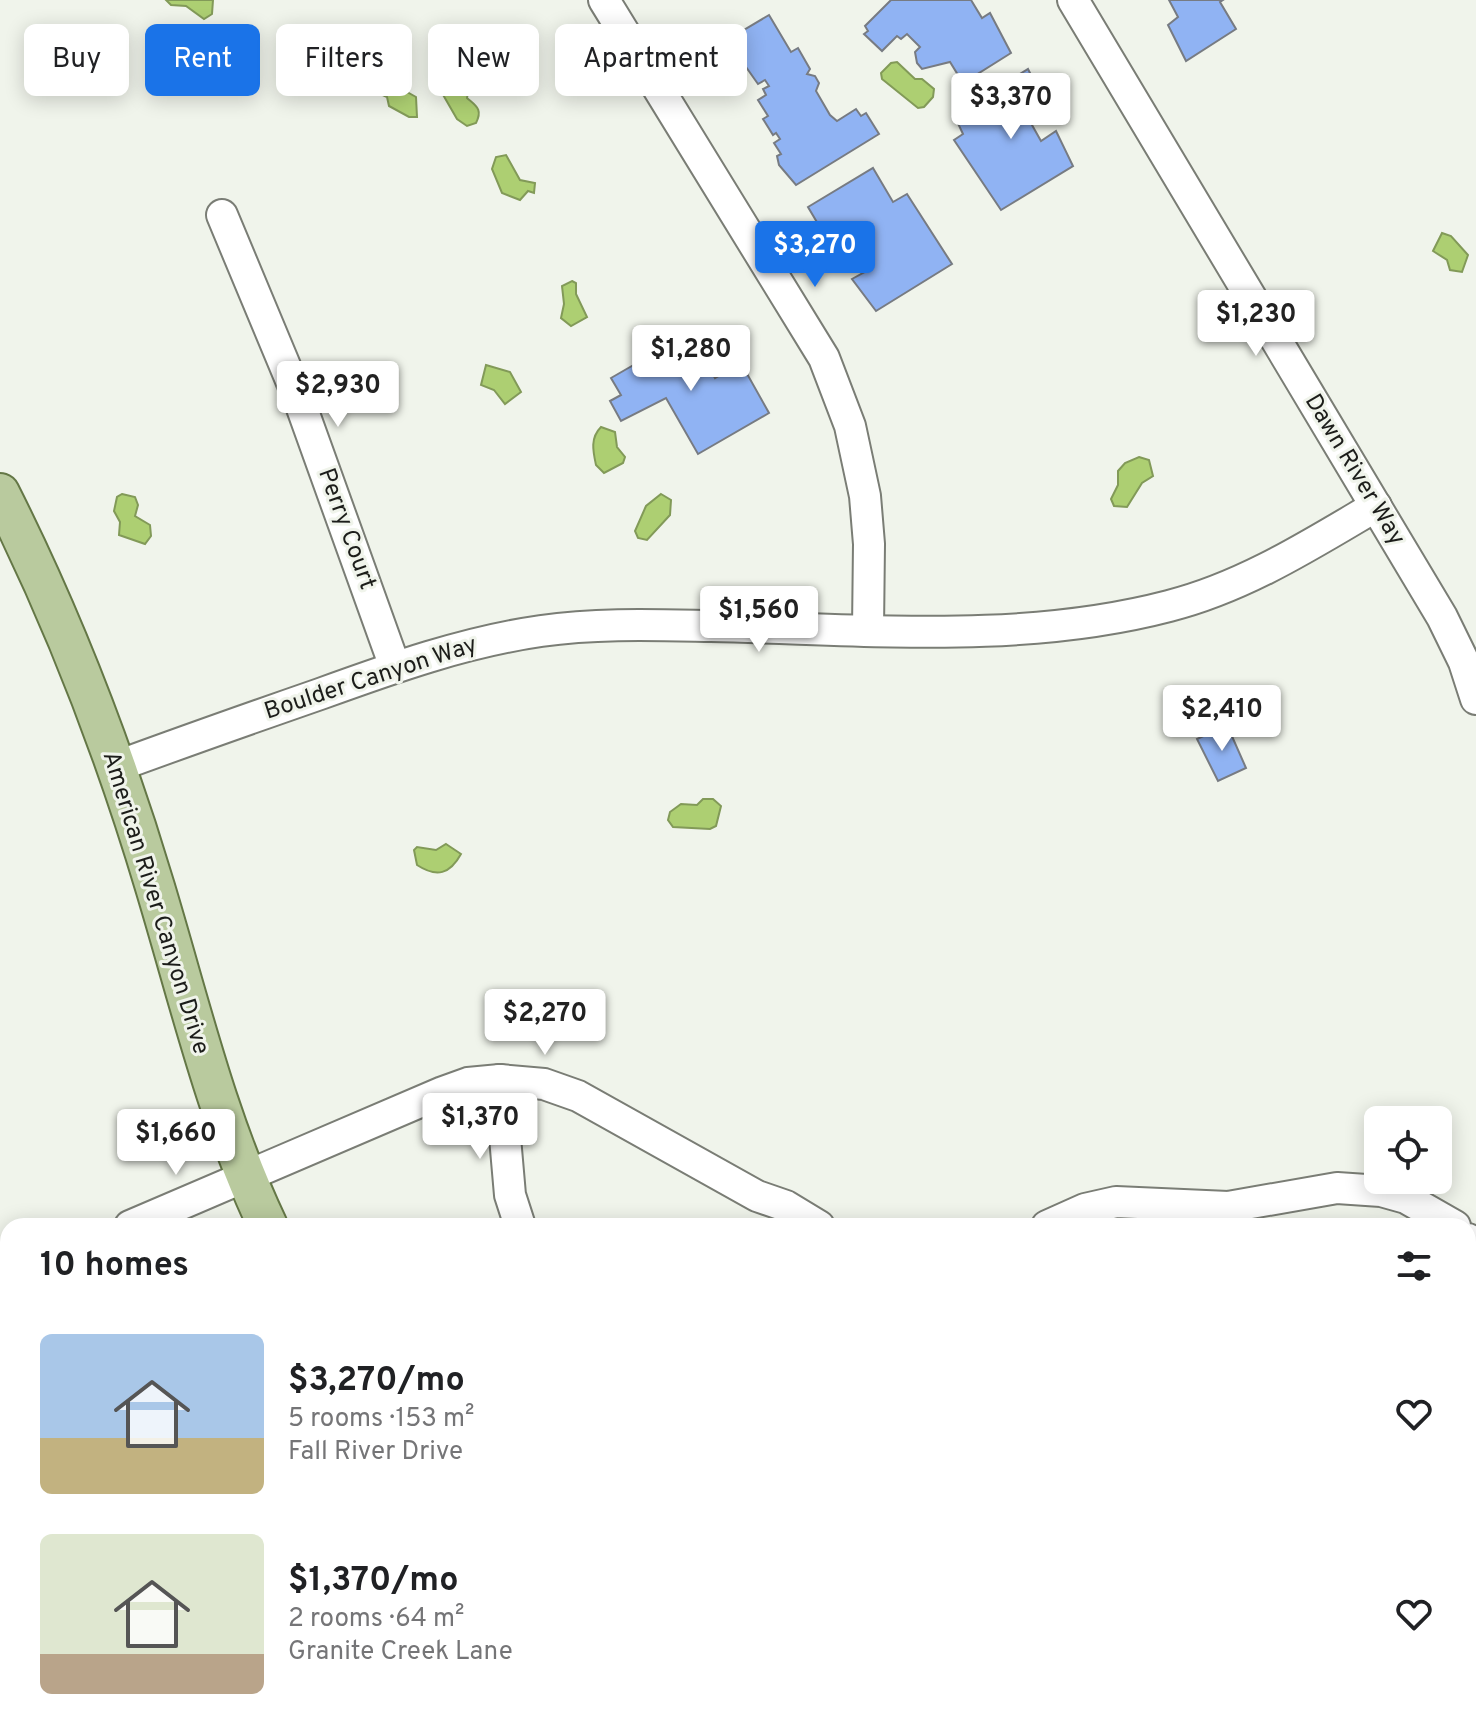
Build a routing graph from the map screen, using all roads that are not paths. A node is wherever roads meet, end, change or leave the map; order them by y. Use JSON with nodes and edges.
{"nodes":[{"id":1,"x":604,"y":0,"type":"edge"},
{"id":2,"x":1073,"y":0,"type":"edge"},
{"id":3,"x":222,"y":215,"type":"dead end"},
{"id":4,"x":0,"y":493,"type":"edge"},
{"id":5,"x":1376,"y":506,"type":"junction"},
{"id":6,"x":868,"y":629,"type":"junction"},
{"id":7,"x":395,"y":667,"type":"junction"},
{"id":8,"x":1476,"y":699,"type":"edge"},
{"id":9,"x":115,"y":767,"type":"junction"},
{"id":10,"x":500,"y":1080,"type":"junction"},
{"id":11,"x":245,"y":1177,"type":"junction"},
{"id":12,"x":149,"y":1218,"type":"edge"},
{"id":13,"x":264,"y":1218,"type":"edge"},
{"id":14,"x":517,"y":1218,"type":"edge"},
{"id":15,"x":806,"y":1218,"type":"edge"},
{"id":16,"x":1065,"y":1218,"type":"edge"},
{"id":17,"x":1441,"y":1218,"type":"edge"}],
"edges":[{"from":1,"to":6,"type":"street"},
{"from":2,"to":5,"type":"street","name":"Dawn River Way"},
{"from":3,"to":7,"type":"street","name":"Perry Court"},
{"from":4,"to":9,"type":"main road","name":"American River Canyon Drive"},
{"from":5,"to":6,"type":"street","name":"Boulder Canyon Way"},
{"from":5,"to":8,"type":"street","name":"Dawn River Way"},
{"from":6,"to":7,"type":"street","name":"Boulder Canyon Way"},
{"from":7,"to":9,"type":"street","name":"Boulder Canyon Way"},
{"from":9,"to":11,"type":"main road","name":"American River Canyon Drive"},
{"from":10,"to":11,"type":"street"},
{"from":10,"to":14,"type":"street"},
{"from":10,"to":15,"type":"street"},
{"from":11,"to":12,"type":"street"},
{"from":11,"to":13,"type":"main road","name":"American River Canyon Drive"},
{"from":16,"to":17,"type":"street"}]}
